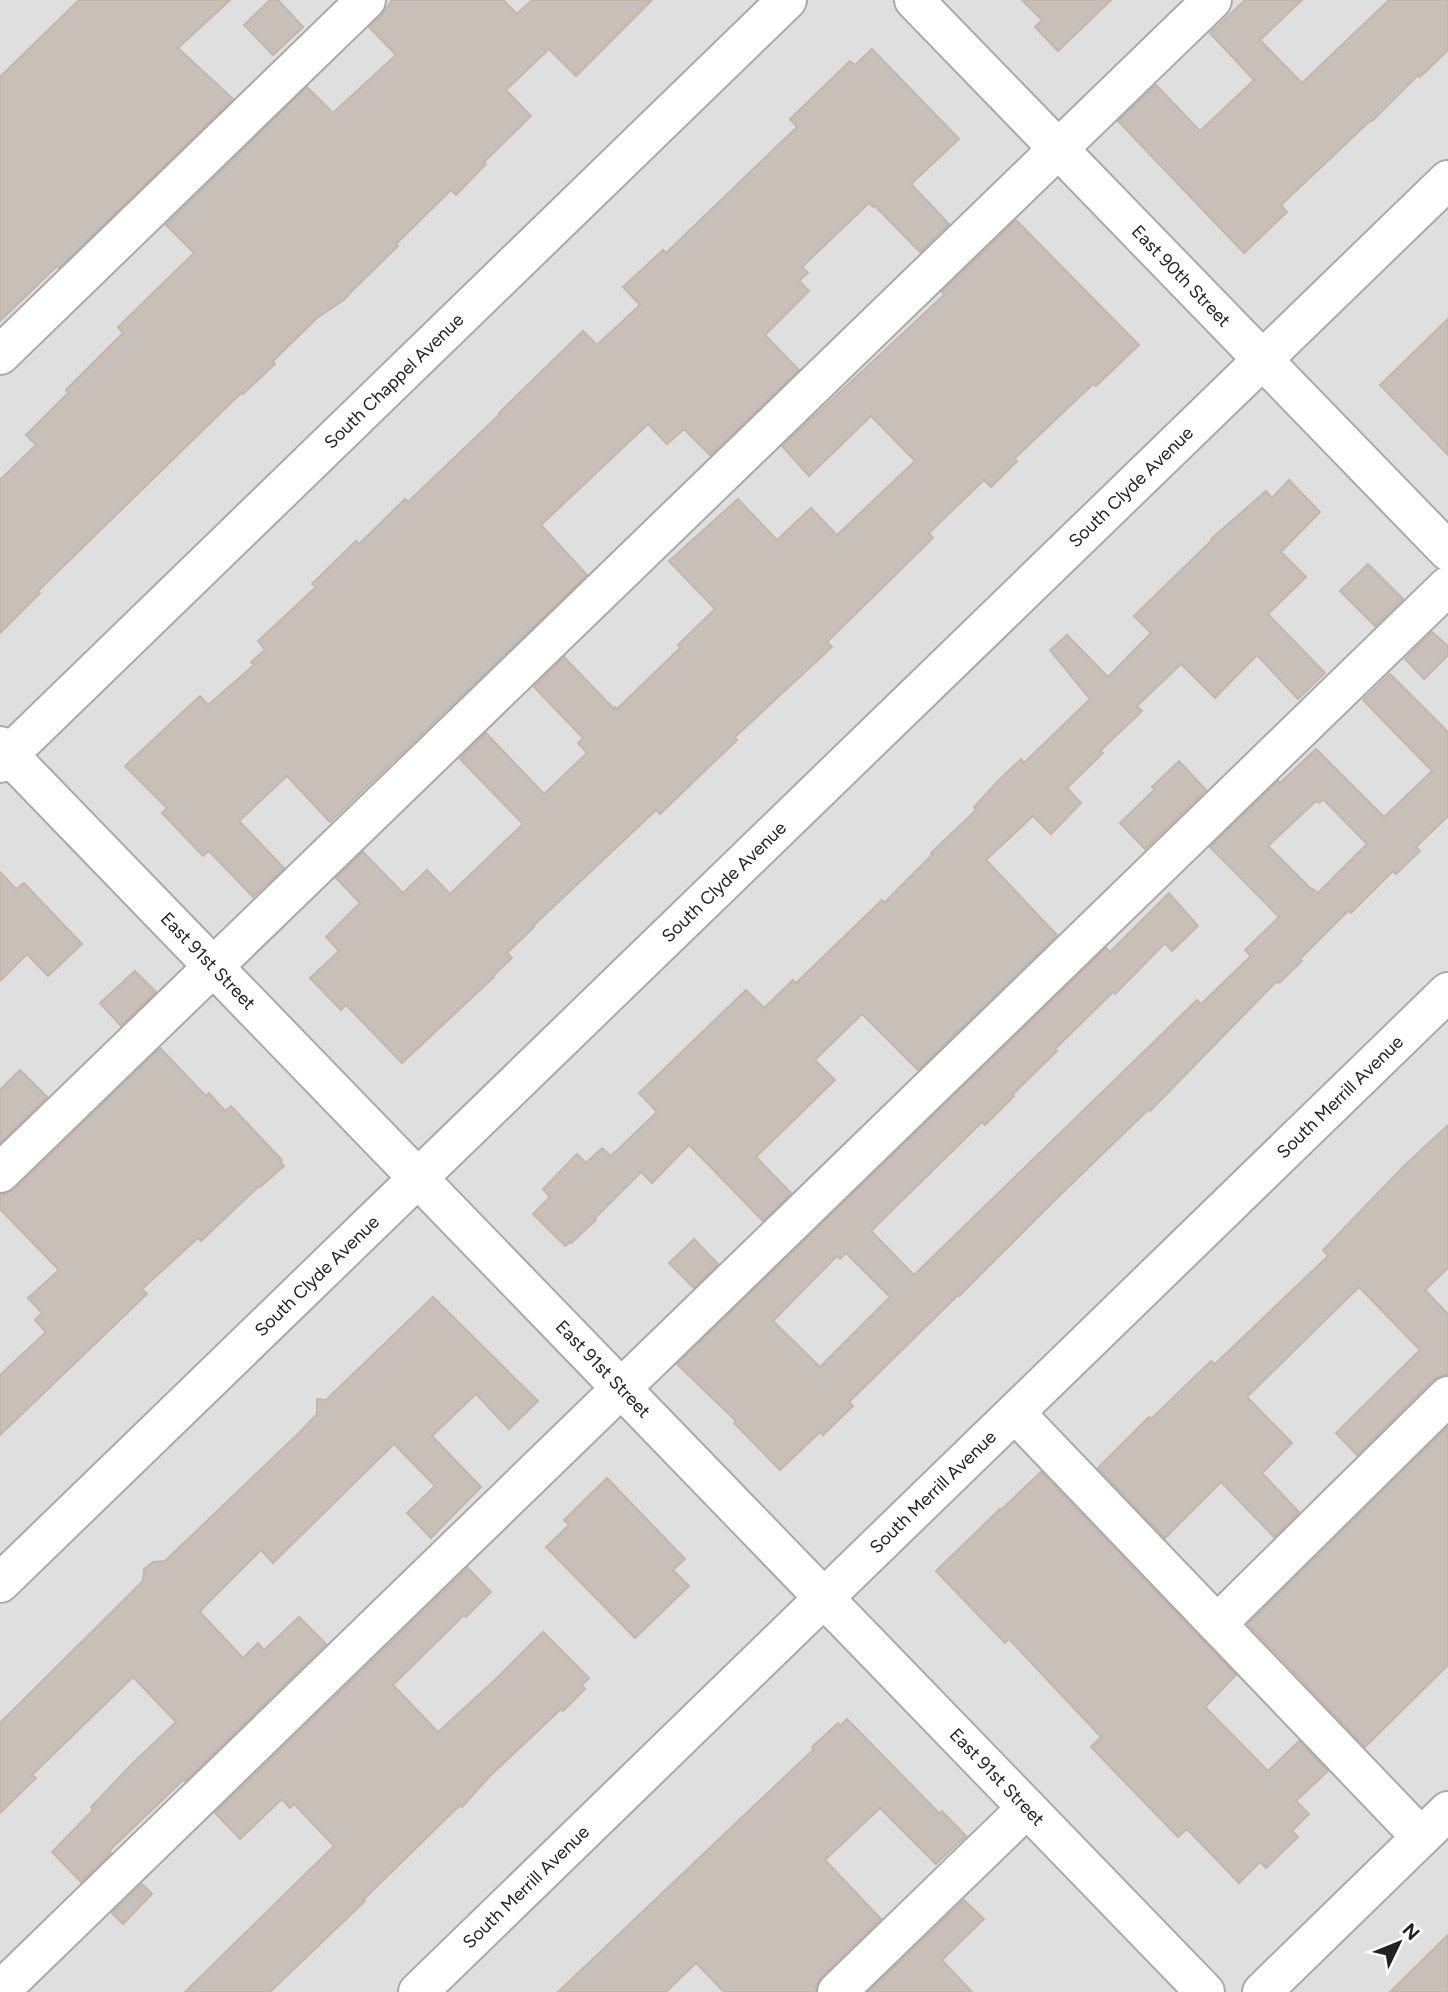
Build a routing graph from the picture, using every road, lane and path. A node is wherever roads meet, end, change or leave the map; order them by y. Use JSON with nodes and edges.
{"nodes":[{"id":1,"x":366,"y":0,"type":"edge"},
{"id":2,"x":787,"y":0,"type":"edge"},
{"id":3,"x":914,"y":0,"type":"edge"},
{"id":4,"x":1212,"y":0,"type":"edge"},
{"id":5,"x":1058,"y":149,"type":"junction"},
{"id":6,"x":1448,"y":180,"type":"edge"},
{"id":7,"x":0,"y":355,"type":"edge"},
{"id":8,"x":1262,"y":360,"type":"junction"},
{"id":9,"x":1448,"y":551,"type":"edge"},
{"id":10,"x":1448,"y":586,"type":"edge"},
{"id":11,"x":3,"y":754,"type":"edge"},
{"id":12,"x":214,"y":967,"type":"junction"},
{"id":13,"x":1448,"y":992,"type":"edge"},
{"id":14,"x":0,"y":1173,"type":"edge"},
{"id":15,"x":418,"y":1178,"type":"junction"},
{"id":16,"x":621,"y":1388,"type":"junction"},
{"id":17,"x":1448,"y":1396,"type":"edge"},
{"id":18,"x":1014,"y":1413,"type":"junction"},
{"id":19,"x":0,"y":1583,"type":"edge"},
{"id":20,"x":824,"y":1598,"type":"junction"},
{"id":21,"x":1217,"y":1625,"type":"junction"},
{"id":22,"x":1027,"y":1808,"type":"junction"},
{"id":23,"x":1435,"y":1824,"type":"edge"},
{"id":24,"x":0,"y":1991,"type":"edge"},
{"id":25,"x":418,"y":1992,"type":"edge"},
{"id":26,"x":837,"y":1992,"type":"edge"},
{"id":27,"x":1205,"y":1992,"type":"edge"},
{"id":28,"x":1262,"y":1992,"type":"edge"}],
"edges":[{"from":1,"to":7,"type":"street"},
{"from":2,"to":11,"type":"street","name":"South Chappel Avenue"},
{"from":3,"to":5,"type":"street","name":"East 90th Street"},
{"from":4,"to":5,"type":"street"},
{"from":5,"to":8,"type":"street","name":"East 90th Street"},
{"from":5,"to":12,"type":"street"},
{"from":6,"to":8,"type":"street","name":"South Clyde Avenue"},
{"from":8,"to":9,"type":"street","name":"East 90th Street"},
{"from":8,"to":15,"type":"street","name":"South Clyde Avenue"},
{"from":10,"to":16,"type":"street"},
{"from":11,"to":12,"type":"street","name":"East 91st Street"},
{"from":12,"to":14,"type":"street"},
{"from":12,"to":15,"type":"street","name":"East 91st Street"},
{"from":13,"to":18,"type":"street","name":"South Merrill Avenue"},
{"from":15,"to":16,"type":"street","name":"East 91st Street"},
{"from":15,"to":19,"type":"street","name":"South Clyde Avenue"},
{"from":16,"to":20,"type":"street","name":"East 91st Street"},
{"from":16,"to":24,"type":"street"},
{"from":17,"to":21,"type":"street"},
{"from":18,"to":20,"type":"street","name":"South Merrill Avenue"},
{"from":18,"to":21,"type":"street"},
{"from":20,"to":22,"type":"street","name":"East 91st Street"},
{"from":20,"to":25,"type":"street","name":"South Merrill Avenue"},
{"from":21,"to":23,"type":"street"},
{"from":22,"to":26,"type":"street"},
{"from":22,"to":27,"type":"street","name":"East 91st Street"},
{"from":23,"to":28,"type":"street"}]}
